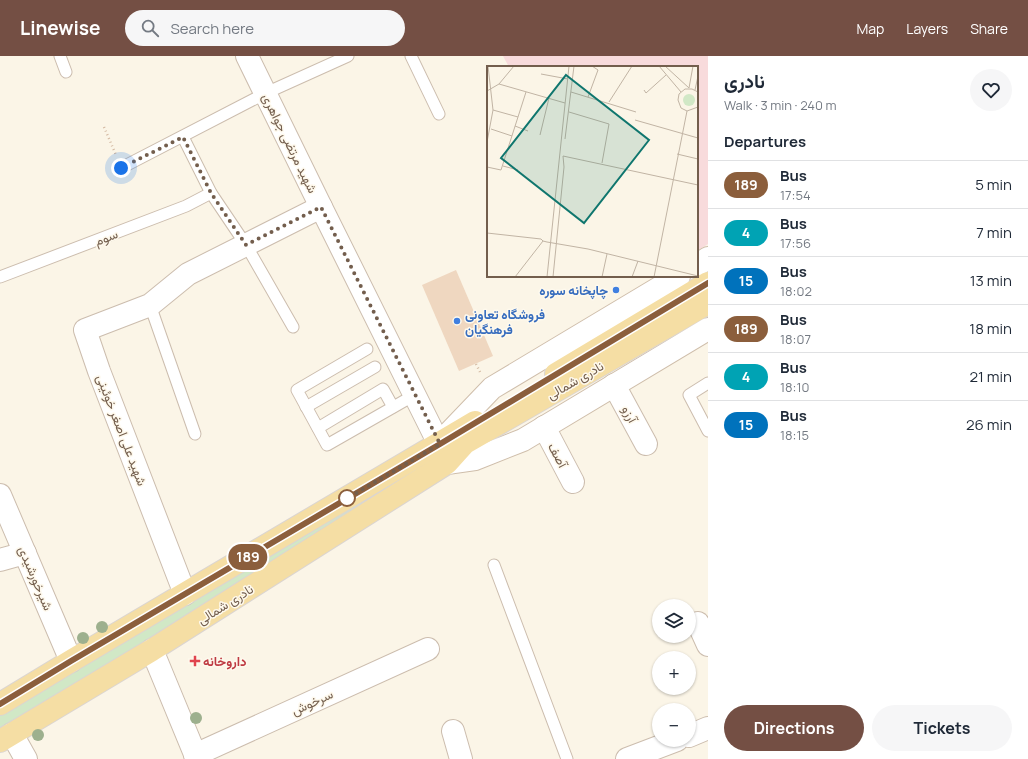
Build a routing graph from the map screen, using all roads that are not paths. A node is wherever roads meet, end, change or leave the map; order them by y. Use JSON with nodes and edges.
{"nodes":[{"id":1,"x":60,"y":56,"type":"edge"},
{"id":2,"x":247,"y":56,"type":"edge"},
{"id":3,"x":348,"y":56,"type":"edge"},
{"id":4,"x":411,"y":56,"type":"edge"},
{"id":5,"x":66,"y":72,"type":"dead end"},
{"id":6,"x":266,"y":93,"type":"junction"},
{"id":7,"x":439,"y":114,"type":"dead end"},
{"id":8,"x":183,"y":137,"type":"junction"},
{"id":9,"x":121,"y":168,"type":"road end"},
{"id":10,"x":211,"y":193,"type":"junction"},
{"id":11,"x":321,"y":207,"type":"junction"},
{"id":12,"x":246,"y":245,"type":"junction"},
{"id":13,"x":708,"y":258,"type":"edge"},
{"id":14,"x":698,"y":264,"type":"edge"},
{"id":15,"x":0,"y":277,"type":"edge"},
{"id":16,"x":677,"y":277,"type":"edge"},
{"id":17,"x":708,"y":283,"type":"edge"},
{"id":18,"x":708,"y":304,"type":"edge"},
{"id":19,"x":150,"y":305,"type":"junction"},
{"id":20,"x":293,"y":327,"type":"dead end"},
{"id":21,"x":708,"y":329,"type":"edge"},
{"id":22,"x":367,"y":349,"type":"dead end"},
{"id":23,"x":375,"y":367,"type":"dead end"},
{"id":24,"x":708,"y":383,"type":"edge"},
{"id":25,"x":614,"y":385,"type":"junction"},
{"id":26,"x":415,"y":395,"type":"junction"},
{"id":27,"x":306,"y":407,"type":"junction"},
{"id":28,"x":393,"y":407,"type":"junction"},
{"id":29,"x":318,"y":428,"type":"junction"},
{"id":30,"x":544,"y":428,"type":"junction"},
{"id":31,"x":708,"y":431,"type":"edge"},
{"id":32,"x":194,"y":434,"type":"dead end"},
{"id":33,"x":646,"y":444,"type":"dead end"},
{"id":34,"x":443,"y":454,"type":"junction"},
{"id":35,"x":572,"y":482,"type":"dead end"},
{"id":36,"x":0,"y":495,"type":"edge"},
{"id":37,"x":25,"y":552,"type":"junction"},
{"id":38,"x":0,"y":560,"type":"edge"},
{"id":39,"x":494,"y":565,"type":"dead end"},
{"id":40,"x":185,"y":594,"type":"junction"},
{"id":41,"x":698,"y":623,"type":"dead end"},
{"id":42,"x":708,"y":645,"type":"edge"},
{"id":43,"x":428,"y":649,"type":"dead end"},
{"id":44,"x":152,"y":650,"type":"junction"},
{"id":45,"x":71,"y":661,"type":"junction"},
{"id":46,"x":0,"y":704,"type":"edge"},
{"id":47,"x":708,"y":728,"type":"edge"},
{"id":48,"x":453,"y":731,"type":"dead end"},
{"id":49,"x":696,"y":733,"type":"edge"},
{"id":50,"x":6,"y":737,"type":"edge"},
{"id":51,"x":665,"y":747,"type":"edge"},
{"id":52,"x":651,"y":755,"type":"edge"},
{"id":53,"x":196,"y":757,"type":"edge"},
{"id":54,"x":26,"y":759,"type":"edge"},
{"id":55,"x":461,"y":759,"type":"edge"},
{"id":56,"x":567,"y":759,"type":"edge"},
{"id":57,"x":627,"y":759,"type":"edge"}],
"edges":[{"from":1,"to":5,"type":"lane"},
{"from":2,"to":6,"type":"street","name":"شهید مرتضی جواهری"},
{"from":3,"to":6,"type":"lane"},
{"from":4,"to":7,"type":"lane"},
{"from":6,"to":8,"type":"lane"},
{"from":6,"to":11,"type":"street","name":"شهید مرتضی جواهری"},
{"from":8,"to":9,"type":"lane"},
{"from":8,"to":10,"type":"lane"},
{"from":10,"to":12,"type":"lane"},
{"from":10,"to":15,"type":"lane","name":"سوم"},
{"from":11,"to":12,"type":"street"},
{"from":11,"to":26,"type":"street","name":"شهید مرتضی جواهری"},
{"from":12,"to":19,"type":"street"},
{"from":12,"to":20,"type":"lane"},
{"from":13,"to":14,"type":"street"},
{"from":16,"to":34,"type":"street","name":"نادری شمالی"},
{"from":17,"to":34,"type":"main road","name":"نادری شمالی"},
{"from":18,"to":34,"type":"main road","name":"نادری شمالی"},
{"from":19,"to":32,"type":"lane"},
{"from":19,"to":40,"type":"street","name":"شهید علی اصغر خوئینی"},
{"from":21,"to":25,"type":"street","name":"نادری شمالی"},
{"from":22,"to":27,"type":"lane"},
{"from":23,"to":27,"type":"lane"},
{"from":24,"to":31,"type":"lane"},
{"from":25,"to":30,"type":"street","name":"نادری شمالی"},
{"from":25,"to":33,"type":"street","name":"آرزو"},
{"from":26,"to":28,"type":"lane"},
{"from":26,"to":34,"type":"street","name":"شهید مرتضی جواهری"},
{"from":27,"to":29,"type":"lane"},
{"from":28,"to":29,"type":"lane"},
{"from":28,"to":29,"type":"lane"},
{"from":30,"to":34,"type":"street","name":"نادری شمالی"},
{"from":30,"to":35,"type":"street","name":"آصف"},
{"from":34,"to":40,"type":"main road","name":"نادری شمالی"},
{"from":34,"to":44,"type":"main road","name":"نادری شمالی"},
{"from":36,"to":37,"type":"street","name":"شیرخورشیدی"},
{"from":37,"to":38,"type":"street"},
{"from":37,"to":45,"type":"street","name":"شیرخورشیدی"},
{"from":39,"to":56,"type":"lane"},
{"from":40,"to":45,"type":"main road","name":"نادری شمالی"},
{"from":41,"to":42,"type":"street"},
{"from":43,"to":53,"type":"street","name":"سرخوش"},
{"from":44,"to":50,"type":"main road","name":"نادری شمالی"},
{"from":44,"to":53,"type":"street"},
{"from":45,"to":46,"type":"main road","name":"نادری شمالی"},
{"from":47,"to":49,"type":"street"},
{"from":48,"to":55,"type":"street"},
{"from":50,"to":54,"type":"street"},
{"from":51,"to":52,"type":"street"},
{"from":52,"to":57,"type":"street"}]}
